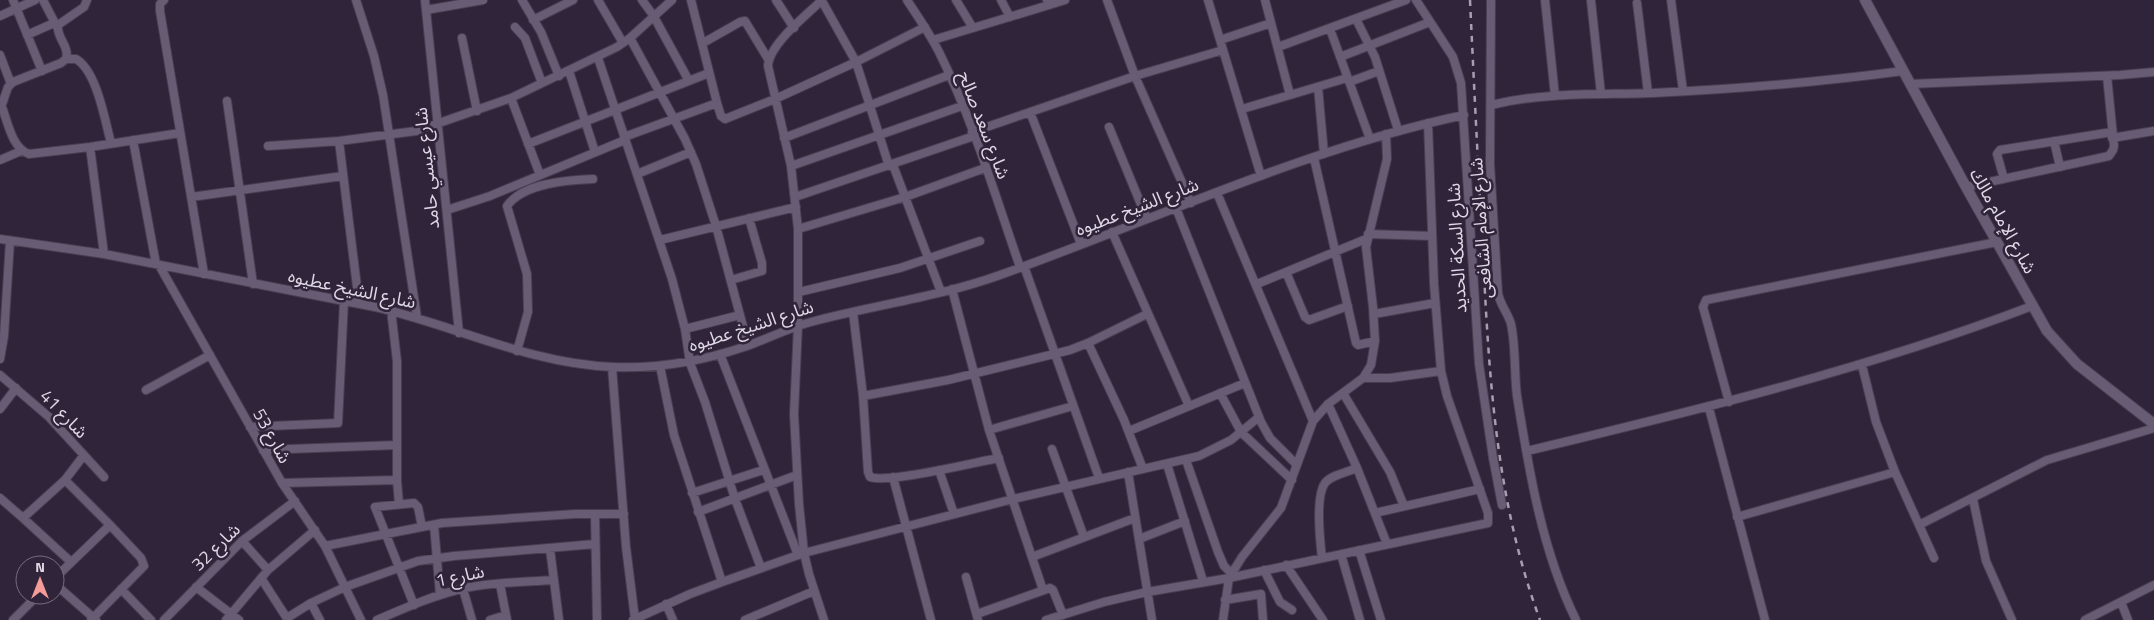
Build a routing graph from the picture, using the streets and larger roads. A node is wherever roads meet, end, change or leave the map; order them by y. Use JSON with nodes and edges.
{"nodes":[{"id":1,"x":13,"y":0,"type":"edge"},
{"id":2,"x":35,"y":0,"type":"edge"},
{"id":3,"x":43,"y":0,"type":"edge"},
{"id":4,"x":87,"y":0,"type":"edge"},
{"id":5,"x":164,"y":0,"type":"edge"},
{"id":6,"x":356,"y":0,"type":"edge"},
{"id":7,"x":425,"y":0,"type":"edge"},
{"id":8,"x":480,"y":0,"type":"edge"},
{"id":9,"x":522,"y":0,"type":"edge"},
{"id":10,"x":574,"y":0,"type":"edge"},
{"id":11,"x":598,"y":0,"type":"edge"},
{"id":12,"x":642,"y":0,"type":"edge"},
{"id":13,"x":672,"y":0,"type":"edge"},
{"id":14,"x":691,"y":0,"type":"edge"},
{"id":15,"x":776,"y":0,"type":"edge"},
{"id":16,"x":822,"y":0,"type":"edge"},
{"id":17,"x":907,"y":0,"type":"edge"},
{"id":18,"x":956,"y":0,"type":"edge"},
{"id":19,"x":1001,"y":0,"type":"edge"},
{"id":20,"x":1065,"y":0,"type":"edge"},
{"id":21,"x":1107,"y":0,"type":"edge"},
{"id":22,"x":1208,"y":0,"type":"edge"},
{"id":23,"x":1265,"y":0,"type":"edge"},
{"id":24,"x":1406,"y":0,"type":"edge"},
{"id":25,"x":1416,"y":0,"type":"edge"},
{"id":26,"x":1491,"y":0,"type":"edge"},
{"id":27,"x":1544,"y":0,"type":"edge"},
{"id":28,"x":1671,"y":0,"type":"edge"},
{"id":29,"x":1865,"y":0,"type":"edge"},
{"id":30,"x":1591,"y":1,"type":"edge"},
{"id":31,"x":1048,"y":3,"type":"edge"},
{"id":32,"x":1637,"y":3,"type":"dead end"},
{"id":33,"x":16,"y":9,"type":"junction"},
{"id":34,"x":426,"y":10,"type":"junction"},
{"id":35,"x":654,"y":15,"type":"junction"},
{"id":36,"x":0,"y":16,"type":"edge"},
{"id":37,"x":1010,"y":17,"type":"junction"},
{"id":38,"x":1356,"y":19,"type":"junction"},
{"id":39,"x":533,"y":20,"type":"junction"},
{"id":40,"x":1430,"y":22,"type":"junction"},
{"id":41,"x":1271,"y":23,"type":"junction"},
{"id":42,"x":56,"y":26,"type":"junction"},
{"id":43,"x":515,"y":27,"type":"dead end"},
{"id":44,"x":925,"y":27,"type":"junction"},
{"id":45,"x":794,"y":28,"type":"junction"},
{"id":46,"x":973,"y":28,"type":"junction"},
{"id":47,"x":1330,"y":29,"type":"junction"},
{"id":48,"x":27,"y":35,"type":"junction"},
{"id":49,"x":462,"y":38,"type":"dead end"},
{"id":50,"x":630,"y":38,"type":"junction"},
{"id":51,"x":933,"y":40,"type":"junction"},
{"id":52,"x":1220,"y":40,"type":"junction"},
{"id":53,"x":623,"y":43,"type":"junction"},
{"id":54,"x":703,"y":43,"type":"junction"},
{"id":55,"x":1369,"y":46,"type":"junction"},
{"id":56,"x":1278,"y":47,"type":"junction"},
{"id":57,"x":1223,"y":50,"type":"junction"},
{"id":58,"x":0,"y":55,"type":"edge"},
{"id":59,"x":1340,"y":57,"type":"junction"},
{"id":60,"x":598,"y":58,"type":"junction"},
{"id":61,"x":66,"y":59,"type":"junction"},
{"id":62,"x":768,"y":59,"type":"junction"},
{"id":63,"x":856,"y":62,"type":"junction"},
{"id":64,"x":42,"y":71,"type":"junction"},
{"id":65,"x":569,"y":71,"type":"junction"},
{"id":66,"x":1379,"y":71,"type":"junction"},
{"id":67,"x":1903,"y":71,"type":"junction"},
{"id":68,"x":2154,"y":72,"type":"edge"},
{"id":69,"x":710,"y":73,"type":"junction"},
{"id":70,"x":949,"y":75,"type":"junction"},
{"id":71,"x":559,"y":76,"type":"junction"},
{"id":72,"x":1134,"y":76,"type":"junction"},
{"id":73,"x":2108,"y":76,"type":"junction"},
{"id":74,"x":1348,"y":80,"type":"junction"},
{"id":75,"x":689,"y":81,"type":"junction"},
{"id":76,"x":11,"y":84,"type":"junction"},
{"id":77,"x":542,"y":84,"type":"junction"},
{"id":78,"x":1910,"y":84,"type":"junction"},
{"id":79,"x":1318,"y":87,"type":"junction"},
{"id":80,"x":1683,"y":91,"type":"junction"},
{"id":81,"x":659,"y":93,"type":"junction"},
{"id":82,"x":1648,"y":93,"type":"junction"},
{"id":83,"x":1601,"y":94,"type":"junction"},
{"id":84,"x":1290,"y":95,"type":"junction"},
{"id":85,"x":1555,"y":96,"type":"junction"},
{"id":86,"x":511,"y":98,"type":"junction"},
{"id":87,"x":775,"y":99,"type":"junction"},
{"id":88,"x":227,"y":101,"type":"dead end"},
{"id":89,"x":717,"y":103,"type":"junction"},
{"id":90,"x":1491,"y":105,"type":"junction"},
{"id":91,"x":870,"y":106,"type":"junction"},
{"id":92,"x":962,"y":106,"type":"junction"},
{"id":93,"x":1,"y":109,"type":"edge"},
{"id":94,"x":1242,"y":109,"type":"junction"},
{"id":95,"x":615,"y":110,"type":"junction"},
{"id":96,"x":477,"y":111,"type":"junction"},
{"id":97,"x":1030,"y":112,"type":"junction"},
{"id":98,"x":1464,"y":115,"type":"junction"},
{"id":99,"x":674,"y":118,"type":"junction"},
{"id":100,"x":585,"y":122,"type":"junction"},
{"id":101,"x":1428,"y":123,"type":"junction"},
{"id":102,"x":437,"y":125,"type":"junction"},
{"id":103,"x":1109,"y":127,"type":"dead end"},
{"id":104,"x":1398,"y":130,"type":"junction"},
{"id":105,"x":2154,"y":131,"type":"edge"},
{"id":106,"x":180,"y":132,"type":"junction"},
{"id":107,"x":973,"y":134,"type":"junction"},
{"id":108,"x":1386,"y":134,"type":"junction"},
{"id":109,"x":389,"y":135,"type":"junction"},
{"id":110,"x":2112,"y":135,"type":"junction"},
{"id":111,"x":880,"y":136,"type":"junction"},
{"id":112,"x":784,"y":138,"type":"junction"},
{"id":113,"x":625,"y":139,"type":"junction"},
{"id":114,"x":1370,"y":139,"type":"junction"},
{"id":115,"x":133,"y":140,"type":"junction"},
{"id":116,"x":339,"y":141,"type":"junction"},
{"id":117,"x":2054,"y":142,"type":"junction"},
{"id":118,"x":111,"y":143,"type":"junction"},
{"id":119,"x":528,"y":144,"type":"junction"},
{"id":120,"x":268,"y":146,"type":"dead end"},
{"id":121,"x":90,"y":147,"type":"junction"},
{"id":122,"x":21,"y":151,"type":"junction"},
{"id":123,"x":596,"y":152,"type":"junction"},
{"id":124,"x":691,"y":152,"type":"junction"},
{"id":125,"x":1324,"y":154,"type":"junction"},
{"id":126,"x":1314,"y":158,"type":"junction"},
{"id":127,"x":0,"y":160,"type":"edge"},
{"id":128,"x":791,"y":166,"type":"junction"},
{"id":129,"x":891,"y":166,"type":"junction"},
{"id":130,"x":2060,"y":167,"type":"junction"},
{"id":131,"x":986,"y":168,"type":"junction"},
{"id":132,"x":637,"y":174,"type":"junction"},
{"id":133,"x":540,"y":175,"type":"junction"},
{"id":134,"x":343,"y":176,"type":"junction"},
{"id":135,"x":1262,"y":176,"type":"junction"},
{"id":136,"x":593,"y":179,"type":"dead end"},
{"id":137,"x":2004,"y":179,"type":"junction"},
{"id":138,"x":1966,"y":187,"type":"junction"},
{"id":139,"x":240,"y":189,"type":"junction"},
{"id":140,"x":1217,"y":193,"type":"junction"},
{"id":141,"x":191,"y":197,"type":"junction"},
{"id":142,"x":794,"y":197,"type":"junction"},
{"id":143,"x":905,"y":197,"type":"junction"},
{"id":144,"x":1191,"y":203,"type":"junction"},
{"id":145,"x":796,"y":207,"type":"junction"},
{"id":146,"x":1176,"y":208,"type":"junction"},
{"id":147,"x":447,"y":210,"type":"junction"},
{"id":148,"x":749,"y":218,"type":"junction"},
{"id":149,"x":1147,"y":218,"type":"junction"},
{"id":150,"x":716,"y":226,"type":"junction"},
{"id":151,"x":798,"y":229,"type":"junction"},
{"id":152,"x":1112,"y":232,"type":"junction"},
{"id":153,"x":1432,"y":236,"type":"junction"},
{"id":154,"x":1367,"y":237,"type":"junction"},
{"id":155,"x":0,"y":239,"type":"edge"},
{"id":156,"x":10,"y":240,"type":"junction"},
{"id":157,"x":660,"y":240,"type":"junction"},
{"id":158,"x":980,"y":241,"type":"dead end"},
{"id":159,"x":1997,"y":242,"type":"junction"},
{"id":160,"x":1081,"y":244,"type":"junction"},
{"id":161,"x":1336,"y":252,"type":"junction"},
{"id":162,"x":104,"y":254,"type":"junction"},
{"id":163,"x":928,"y":259,"type":"junction"},
{"id":164,"x":158,"y":264,"type":"junction"},
{"id":165,"x":1022,"y":266,"type":"junction"},
{"id":166,"x":1286,"y":272,"type":"junction"},
{"id":167,"x":204,"y":274,"type":"junction"},
{"id":168,"x":732,"y":280,"type":"junction"},
{"id":169,"x":253,"y":284,"type":"junction"},
{"id":170,"x":1257,"y":284,"type":"junction"},
{"id":171,"x":952,"y":289,"type":"junction"},
{"id":172,"x":799,"y":292,"type":"junction"},
{"id":173,"x":941,"y":292,"type":"junction"},
{"id":174,"x":344,"y":301,"type":"junction"},
{"id":175,"x":359,"y":303,"type":"junction"},
{"id":176,"x":1435,"y":303,"type":"junction"},
{"id":177,"x":1348,"y":306,"type":"junction"},
{"id":178,"x":2032,"y":306,"type":"junction"},
{"id":179,"x":391,"y":310,"type":"junction"},
{"id":180,"x":853,"y":312,"type":"junction"},
{"id":181,"x":1147,"y":314,"type":"junction"},
{"id":182,"x":1374,"y":314,"type":"junction"},
{"id":183,"x":740,"y":315,"type":"junction"},
{"id":184,"x":417,"y":317,"type":"junction"},
{"id":185,"x":798,"y":325,"type":"junction"},
{"id":186,"x":685,"y":329,"type":"junction"},
{"id":187,"x":460,"y":332,"type":"junction"},
{"id":188,"x":1374,"y":341,"type":"junction"},
{"id":189,"x":1088,"y":343,"type":"junction"},
{"id":190,"x":748,"y":345,"type":"junction"},
{"id":191,"x":517,"y":351,"type":"junction"},
{"id":192,"x":1056,"y":353,"type":"junction"},
{"id":193,"x":720,"y":354,"type":"junction"},
{"id":194,"x":210,"y":355,"type":"junction"},
{"id":195,"x":0,"y":359,"type":"edge"},
{"id":196,"x":690,"y":363,"type":"junction"},
{"id":197,"x":1862,"y":365,"type":"junction"},
{"id":198,"x":660,"y":366,"type":"junction"},
{"id":199,"x":612,"y":367,"type":"junction"},
{"id":200,"x":1441,"y":371,"type":"junction"},
{"id":201,"x":974,"y":374,"type":"junction"},
{"id":202,"x":0,"y":375,"type":"edge"},
{"id":203,"x":1363,"y":378,"type":"junction"},
{"id":204,"x":1245,"y":383,"type":"junction"},
{"id":205,"x":16,"y":388,"type":"junction"},
{"id":206,"x":146,"y":390,"type":"dead end"},
{"id":207,"x":1343,"y":393,"type":"junction"},
{"id":208,"x":1220,"y":394,"type":"junction"},
{"id":209,"x":863,"y":396,"type":"junction"},
{"id":210,"x":1729,"y":402,"type":"junction"},
{"id":211,"x":1328,"y":404,"type":"junction"},
{"id":212,"x":1073,"y":406,"type":"junction"},
{"id":213,"x":1188,"y":406,"type":"junction"},
{"id":214,"x":0,"y":408,"type":"edge"},
{"id":215,"x":1709,"y":408,"type":"junction"},
{"id":216,"x":1259,"y":417,"type":"junction"},
{"id":217,"x":1313,"y":421,"type":"junction"},
{"id":218,"x":2154,"y":426,"type":"edge"},
{"id":219,"x":250,"y":427,"type":"junction"},
{"id":220,"x":989,"y":430,"type":"junction"},
{"id":221,"x":1129,"y":431,"type":"junction"},
{"id":222,"x":1241,"y":432,"type":"junction"},
{"id":223,"x":397,"y":445,"type":"junction"},
{"id":224,"x":1052,"y":449,"type":"dead end"},
{"id":225,"x":263,"y":450,"type":"junction"},
{"id":226,"x":1527,"y":451,"type":"junction"},
{"id":227,"x":84,"y":455,"type":"junction"},
{"id":228,"x":999,"y":458,"type":"junction"},
{"id":229,"x":1186,"y":460,"type":"junction"},
{"id":230,"x":1167,"y":464,"type":"junction"},
{"id":231,"x":1297,"y":465,"type":"junction"},
{"id":232,"x":1357,"y":468,"type":"junction"},
{"id":233,"x":1143,"y":469,"type":"junction"},
{"id":234,"x":764,"y":470,"type":"junction"},
{"id":235,"x":939,"y":470,"type":"junction"},
{"id":236,"x":1128,"y":472,"type":"junction"},
{"id":237,"x":1895,"y":472,"type":"junction"},
{"id":238,"x":797,"y":476,"type":"junction"},
{"id":239,"x":104,"y":477,"type":"dead end"},
{"id":240,"x":893,"y":477,"type":"junction"},
{"id":241,"x":1099,"y":478,"type":"junction"},
{"id":242,"x":65,"y":480,"type":"junction"},
{"id":243,"x":397,"y":480,"type":"junction"},
{"id":244,"x":1292,"y":480,"type":"junction"},
{"id":245,"x":729,"y":481,"type":"junction"},
{"id":246,"x":282,"y":483,"type":"junction"},
{"id":247,"x":770,"y":486,"type":"junction"},
{"id":248,"x":1064,"y":487,"type":"junction"},
{"id":249,"x":1480,"y":489,"type":"junction"},
{"id":250,"x":692,"y":493,"type":"junction"},
{"id":251,"x":0,"y":498,"type":"edge"},
{"id":252,"x":735,"y":499,"type":"junction"},
{"id":253,"x":1013,"y":499,"type":"junction"},
{"id":254,"x":1973,"y":499,"type":"junction"},
{"id":255,"x":294,"y":501,"type":"junction"},
{"id":256,"x":400,"y":504,"type":"junction"},
{"id":257,"x":1502,"y":505,"type":"dead end"},
{"id":258,"x":1404,"y":506,"type":"junction"},
{"id":259,"x":698,"y":512,"type":"junction"},
{"id":260,"x":1375,"y":513,"type":"junction"},
{"id":261,"x":594,"y":514,"type":"junction"},
{"id":262,"x":624,"y":514,"type":"junction"},
{"id":263,"x":954,"y":514,"type":"junction"},
{"id":264,"x":1737,"y":517,"type":"junction"},
{"id":265,"x":23,"y":518,"type":"junction"},
{"id":266,"x":1135,"y":518,"type":"junction"},
{"id":267,"x":1185,"y":521,"type":"junction"},
{"id":268,"x":434,"y":524,"type":"junction"},
{"id":269,"x":110,"y":525,"type":"junction"},
{"id":270,"x":1919,"y":525,"type":"junction"},
{"id":271,"x":422,"y":527,"type":"junction"},
{"id":272,"x":904,"y":527,"type":"junction"},
{"id":273,"x":315,"y":530,"type":"junction"},
{"id":274,"x":385,"y":534,"type":"junction"},
{"id":275,"x":1084,"y":537,"type":"junction"},
{"id":276,"x":1138,"y":539,"type":"junction"},
{"id":277,"x":242,"y":541,"type":"junction"},
{"id":278,"x":595,"y":544,"type":"junction"},
{"id":279,"x":1387,"y":544,"type":"junction"},
{"id":280,"x":325,"y":546,"type":"junction"},
{"id":281,"x":550,"y":548,"type":"junction"},
{"id":282,"x":1359,"y":550,"type":"junction"},
{"id":283,"x":801,"y":554,"type":"junction"},
{"id":284,"x":1341,"y":554,"type":"junction"},
{"id":285,"x":1032,"y":557,"type":"junction"},
{"id":286,"x":437,"y":558,"type":"junction"},
{"id":287,"x":1322,"y":558,"type":"junction"},
{"id":288,"x":1934,"y":558,"type":"dead end"},
{"id":289,"x":71,"y":562,"type":"junction"},
{"id":290,"x":1286,"y":565,"type":"junction"},
{"id":291,"x":65,"y":568,"type":"edge"},
{"id":292,"x":398,"y":568,"type":"junction"},
{"id":293,"x":761,"y":568,"type":"junction"},
{"id":294,"x":268,"y":570,"type":"junction"},
{"id":295,"x":1264,"y":570,"type":"junction"},
{"id":296,"x":1230,"y":576,"type":"junction"},
{"id":297,"x":966,"y":577,"type":"dead end"},
{"id":298,"x":261,"y":578,"type":"junction"},
{"id":299,"x":554,"y":580,"type":"junction"},
{"id":300,"x":722,"y":582,"type":"junction"},
{"id":301,"x":1203,"y":582,"type":"junction"},
{"id":302,"x":500,"y":584,"type":"junction"},
{"id":303,"x":2154,"y":585,"type":"edge"},
{"id":304,"x":196,"y":587,"type":"junction"},
{"id":305,"x":346,"y":587,"type":"junction"},
{"id":306,"x":121,"y":589,"type":"junction"},
{"id":307,"x":463,"y":589,"type":"junction"},
{"id":308,"x":1043,"y":590,"type":"junction"},
{"id":309,"x":814,"y":591,"type":"junction"},
{"id":310,"x":1147,"y":592,"type":"junction"},
{"id":311,"x":65,"y":593,"type":"edge"},
{"id":312,"x":440,"y":594,"type":"junction"},
{"id":313,"x":1225,"y":600,"type":"junction"},
{"id":314,"x":2122,"y":602,"type":"junction"},
{"id":315,"x":311,"y":603,"type":"junction"},
{"id":316,"x":666,"y":604,"type":"junction"},
{"id":317,"x":28,"y":605,"type":"edge"},
{"id":318,"x":414,"y":605,"type":"junction"},
{"id":319,"x":1292,"y":610,"type":"dead end"},
{"id":320,"x":1063,"y":615,"type":"junction"},
{"id":321,"x":228,"y":617,"type":"edge"},
{"id":322,"x":978,"y":617,"type":"edge"},
{"id":323,"x":507,"y":618,"type":"edge"},
{"id":324,"x":93,"y":619,"type":"edge"},
{"id":325,"x":288,"y":619,"type":"edge"},
{"id":326,"x":12,"y":620,"type":"edge"},
{"id":327,"x":151,"y":620,"type":"edge"},
{"id":328,"x":164,"y":620,"type":"edge"},
{"id":329,"x":239,"y":620,"type":"edge"},
{"id":330,"x":320,"y":620,"type":"edge"},
{"id":331,"x":361,"y":620,"type":"edge"},
{"id":332,"x":377,"y":620,"type":"edge"},
{"id":333,"x":472,"y":620,"type":"edge"},
{"id":334,"x":490,"y":620,"type":"edge"},
{"id":335,"x":559,"y":620,"type":"edge"},
{"id":336,"x":597,"y":620,"type":"edge"},
{"id":337,"x":634,"y":620,"type":"edge"},
{"id":338,"x":672,"y":620,"type":"edge"},
{"id":339,"x":745,"y":620,"type":"edge"},
{"id":340,"x":824,"y":620,"type":"edge"},
{"id":341,"x":930,"y":620,"type":"edge"},
{"id":342,"x":1046,"y":620,"type":"edge"},
{"id":343,"x":1152,"y":620,"type":"edge"},
{"id":344,"x":1222,"y":620,"type":"edge"},
{"id":345,"x":1263,"y":620,"type":"edge"},
{"id":346,"x":1323,"y":620,"type":"edge"},
{"id":347,"x":1360,"y":620,"type":"edge"},
{"id":348,"x":1381,"y":620,"type":"edge"},
{"id":349,"x":1576,"y":620,"type":"edge"},
{"id":350,"x":1765,"y":620,"type":"edge"},
{"id":351,"x":2012,"y":620,"type":"edge"},
{"id":352,"x":2085,"y":620,"type":"edge"},
{"id":353,"x":2128,"y":620,"type":"edge"}],
"edges":[{"from":1,"to":33,"type":"street"},
{"from":2,"to":33,"type":"street"},
{"from":3,"to":42,"type":"street"},
{"from":4,"to":42,"type":"street"},
{"from":5,"to":106,"type":"street"},
{"from":6,"to":109,"type":"street"},
{"from":7,"to":34,"type":"street","name":"شارع عيسي حامد"},
{"from":8,"to":34,"type":"street"},
{"from":9,"to":39,"type":"street"},
{"from":10,"to":39,"type":"street"},
{"from":11,"to":53,"type":"street"},
{"from":12,"to":35,"type":"street"},
{"from":13,"to":35,"type":"street"},
{"from":14,"to":54,"type":"street"},
{"from":15,"to":45,"type":"street"},
{"from":16,"to":45,"type":"street"},
{"from":16,"to":63,"type":"street"},
{"from":17,"to":44,"type":"street","name":"شارع سعد صالح"},
{"from":18,"to":46,"type":"street"},
{"from":19,"to":37,"type":"street"},
{"from":20,"to":31,"type":"street"},
{"from":21,"to":72,"type":"street"},
{"from":22,"to":52,"type":"street"},
{"from":23,"to":41,"type":"street"},
{"from":24,"to":38,"type":"street"},
{"from":25,"to":40,"type":"street","name":"شارع السكة الحديد"},
{"from":26,"to":90,"type":"street","name":"شارع الإمام الشافعى"},
{"from":27,"to":85,"type":"street"},
{"from":28,"to":80,"type":"street"},
{"from":29,"to":67,"type":"street","name":"شارع الإمام مالك"},
{"from":30,"to":83,"type":"street"},
{"from":31,"to":37,"type":"street"},
{"from":32,"to":82,"type":"street"},
{"from":33,"to":36,"type":"street"},
{"from":33,"to":48,"type":"street"},
{"from":34,"to":102,"type":"street","name":"شارع عيسي حامد"},
{"from":35,"to":50,"type":"street"},
{"from":35,"to":75,"type":"street"},
{"from":37,"to":46,"type":"street"},
{"from":38,"to":47,"type":"street"},
{"from":38,"to":55,"type":"street"},
{"from":39,"to":71,"type":"street"},
{"from":40,"to":55,"type":"street"},
{"from":40,"to":98,"type":"street","name":"شارع السكة الحديد"},
{"from":41,"to":52,"type":"street"},
{"from":41,"to":56,"type":"street"},
{"from":42,"to":48,"type":"street"},
{"from":42,"to":61,"type":"street"},
{"from":43,"to":77,"type":"street"},
{"from":44,"to":51,"type":"street","name":"شارع سعد صالح"},
{"from":44,"to":63,"type":"street"},
{"from":45,"to":62,"type":"street"},
{"from":46,"to":51,"type":"street"},
{"from":47,"to":56,"type":"street"},
{"from":47,"to":59,"type":"street"},
{"from":48,"to":64,"type":"street"},
{"from":49,"to":96,"type":"street"},
{"from":50,"to":53,"type":"street"},
{"from":50,"to":81,"type":"street"},
{"from":51,"to":70,"type":"street","name":"شارع سعد صالح"},
{"from":52,"to":57,"type":"street"},
{"from":53,"to":60,"type":"street"},
{"from":54,"to":62,"type":"street"},
{"from":54,"to":69,"type":"street"},
{"from":55,"to":59,"type":"street"},
{"from":55,"to":66,"type":"street"},
{"from":56,"to":84,"type":"street"},
{"from":57,"to":72,"type":"street"},
{"from":57,"to":94,"type":"street"},
{"from":58,"to":76,"type":"street"},
{"from":59,"to":74,"type":"street"},
{"from":60,"to":65,"type":"street"},
{"from":60,"to":95,"type":"street"},
{"from":61,"to":64,"type":"street"},
{"from":61,"to":118,"type":"street"},
{"from":62,"to":87,"type":"street"},
{"from":63,"to":87,"type":"street"},
{"from":63,"to":91,"type":"street"},
{"from":64,"to":76,"type":"street"},
{"from":65,"to":71,"type":"street"},
{"from":65,"to":100,"type":"street"},
{"from":66,"to":74,"type":"street"},
{"from":66,"to":104,"type":"street"},
{"from":67,"to":78,"type":"street","name":"شارع الإمام مالك"},
{"from":67,"to":80,"type":"street"},
{"from":68,"to":73,"type":"street"},
{"from":69,"to":75,"type":"street"},
{"from":69,"to":89,"type":"street"},
{"from":70,"to":91,"type":"street"},
{"from":70,"to":92,"type":"street","name":"شارع سعد صالح"},
{"from":71,"to":77,"type":"street"},
{"from":72,"to":97,"type":"street"},
{"from":72,"to":144,"type":"street"},
{"from":73,"to":78,"type":"street"},
{"from":73,"to":110,"type":"street"},
{"from":74,"to":79,"type":"street"},
{"from":74,"to":114,"type":"street"},
{"from":75,"to":81,"type":"street"},
{"from":76,"to":93,"type":"street"},
{"from":77,"to":86,"type":"street"},
{"from":78,"to":138,"type":"street","name":"شارع الإمام مالك"},
{"from":79,"to":84,"type":"street"},
{"from":79,"to":125,"type":"street"},
{"from":80,"to":82,"type":"street"},
{"from":81,"to":95,"type":"street"},
{"from":81,"to":99,"type":"street"},
{"from":82,"to":83,"type":"street"},
{"from":83,"to":85,"type":"street"},
{"from":84,"to":94,"type":"street"},
{"from":85,"to":90,"type":"street"},
{"from":86,"to":96,"type":"street"},
{"from":86,"to":119,"type":"street"},
{"from":87,"to":89,"type":"street"},
{"from":87,"to":112,"type":"street"},
{"from":88,"to":139,"type":"street"},
{"from":89,"to":99,"type":"street"},
{"from":90,"to":226,"type":"street","name":"شارع الإمام الشافعى"},
{"from":91,"to":111,"type":"street"},
{"from":91,"to":112,"type":"street"},
{"from":92,"to":107,"type":"street","name":"شارع سعد صالح"},
{"from":92,"to":111,"type":"street"},
{"from":93,"to":122,"type":"street"},
{"from":94,"to":135,"type":"street"},
{"from":95,"to":100,"type":"street"},
{"from":95,"to":113,"type":"street"},
{"from":96,"to":102,"type":"street"},
{"from":97,"to":107,"type":"street"},
{"from":97,"to":160,"type":"street"},
{"from":98,"to":101,"type":"street","name":"شارع الشيخ عطيوه"},
{"from":98,"to":257,"type":"street","name":"شارع السكة الحديد"},
{"from":99,"to":113,"type":"street"},
{"from":99,"to":124,"type":"street"},
{"from":100,"to":119,"type":"street"},
{"from":100,"to":123,"type":"street"},
{"from":101,"to":104,"type":"street","name":"شارع الشيخ عطيوه"},
{"from":101,"to":153,"type":"street"},
{"from":102,"to":109,"type":"street"},
{"from":102,"to":147,"type":"street","name":"شارع عيسي حامد"},
{"from":103,"to":149,"type":"street"},
{"from":104,"to":108,"type":"street","name":"شارع الشيخ عطيوه"},
{"from":105,"to":110,"type":"street"},
{"from":106,"to":115,"type":"street"},
{"from":106,"to":141,"type":"street"},
{"from":107,"to":129,"type":"street"},
{"from":107,"to":131,"type":"street","name":"شارع سعد صالح"},
{"from":108,"to":114,"type":"street","name":"شارع الشيخ عطيوه"},
{"from":108,"to":154,"type":"street"},
{"from":109,"to":116,"type":"street"},
{"from":109,"to":184,"type":"street"},
{"from":110,"to":117,"type":"street"},
{"from":110,"to":130,"type":"street"},
{"from":111,"to":128,"type":"street"},
{"from":111,"to":129,"type":"street"},
{"from":112,"to":128,"type":"street"},
{"from":113,"to":123,"type":"street"},
{"from":113,"to":132,"type":"street"},
{"from":114,"to":125,"type":"street","name":"شارع الشيخ عطيوه"},
{"from":115,"to":118,"type":"street"},
{"from":115,"to":164,"type":"street","name":"شارع 53"},
{"from":116,"to":120,"type":"street"},
{"from":116,"to":134,"type":"street"},
{"from":117,"to":130,"type":"street"},
{"from":117,"to":137,"type":"street"},
{"from":118,"to":121,"type":"street"},
{"from":119,"to":133,"type":"street"},
{"from":121,"to":122,"type":"street"},
{"from":121,"to":162,"type":"street"},
{"from":122,"to":127,"type":"street"},
{"from":123,"to":133,"type":"street"},
{"from":124,"to":132,"type":"street"},
{"from":124,"to":150,"type":"street"},
{"from":125,"to":126,"type":"street","name":"شارع الشيخ عطيوه"},
{"from":126,"to":135,"type":"street","name":"شارع الشيخ عطيوه"},
{"from":126,"to":161,"type":"street"},
{"from":128,"to":142,"type":"street"},
{"from":129,"to":142,"type":"street"},
{"from":129,"to":143,"type":"street"},
{"from":130,"to":137,"type":"street"},
{"from":131,"to":143,"type":"street"},
{"from":131,"to":165,"type":"street","name":"شارع سعد صالح"},
{"from":132,"to":157,"type":"street"},
{"from":133,"to":147,"type":"street"},
{"from":134,"to":139,"type":"street"},
{"from":134,"to":175,"type":"street"},
{"from":135,"to":140,"type":"street","name":"شارع الشيخ عطيوه"},
{"from":136,"to":191,"type":"street"},
{"from":137,"to":138,"type":"street"},
{"from":138,"to":159,"type":"street","name":"شارع الإمام مالك"},
{"from":139,"to":141,"type":"street"},
{"from":139,"to":169,"type":"street"},
{"from":140,"to":144,"type":"street","name":"شارع الشيخ عطيوه"},
{"from":140,"to":170,"type":"street"},
{"from":141,"to":167,"type":"street"},
{"from":142,"to":145,"type":"street"},
{"from":143,"to":151,"type":"street"},
{"from":143,"to":163,"type":"street"},
{"from":144,"to":146,"type":"street","name":"شارع الشيخ عطيوه"},
{"from":145,"to":148,"type":"street"},
{"from":145,"to":151,"type":"street"},
{"from":146,"to":149,"type":"street","name":"شارع الشيخ عطيوه"},
{"from":146,"to":204,"type":"street"},
{"from":147,"to":187,"type":"street","name":"شارع عيسي حامد"},
{"from":148,"to":150,"type":"street"},
{"from":148,"to":168,"type":"street"},
{"from":149,"to":152,"type":"street","name":"شارع الشيخ عطيوه"},
{"from":150,"to":157,"type":"street"},
{"from":150,"to":168,"type":"street"},
{"from":151,"to":172,"type":"street"},
{"from":152,"to":160,"type":"street","name":"شارع الشيخ عطيوه"},
{"from":152,"to":181,"type":"street"},
{"from":153,"to":154,"type":"street"},
{"from":153,"to":176,"type":"street"},
{"from":154,"to":161,"type":"street"},
{"from":154,"to":182,"type":"street"},
{"from":155,"to":156,"type":"street","name":"شارع الشيخ عطيوه"},
{"from":156,"to":162,"type":"street","name":"شارع الشيخ عطيوه"},
{"from":156,"to":195,"type":"street"},
{"from":157,"to":186,"type":"street"},
{"from":158,"to":163,"type":"street"},
{"from":159,"to":178,"type":"street","name":"شارع الإمام مالك"},
{"from":159,"to":210,"type":"street"},
{"from":160,"to":165,"type":"street","name":"شارع الشيخ عطيوه"},
{"from":161,"to":166,"type":"street"},
{"from":161,"to":177,"type":"street"},
{"from":162,"to":164,"type":"street","name":"شارع الشيخ عطيوه"},
{"from":163,"to":172,"type":"street"},
{"from":163,"to":173,"type":"street"},
{"from":164,"to":167,"type":"street","name":"شارع الشيخ عطيوه"},
{"from":164,"to":194,"type":"street","name":"شارع 53"},
{"from":165,"to":171,"type":"street","name":"شارع الشيخ عطيوه"},
{"from":165,"to":192,"type":"street","name":"شارع سعد صالح"},
{"from":166,"to":170,"type":"street"},
{"from":166,"to":177,"type":"street"},
{"from":167,"to":169,"type":"street","name":"شارع الشيخ عطيوه"},
{"from":168,"to":183,"type":"street"},
{"from":169,"to":174,"type":"street","name":"شارع الشيخ عطيوه"},
{"from":170,"to":217,"type":"street"},
{"from":171,"to":173,"type":"street","name":"شارع الشيخ عطيوه"},
{"from":171,"to":201,"type":"street"},
{"from":172,"to":185,"type":"street"},
{"from":173,"to":180,"type":"street","name":"شارع الشيخ عطيوه"},
{"from":174,"to":175,"type":"street","name":"شارع الشيخ عطيوه"},
{"from":174,"to":219,"type":"street"},
{"from":175,"to":179,"type":"street","name":"شارع الشيخ عطيوه"},
{"from":176,"to":182,"type":"street"},
{"from":176,"to":200,"type":"street"},
{"from":177,"to":188,"type":"street"},
{"from":178,"to":197,"type":"street"},
{"from":178,"to":218,"type":"street","name":"شارع الإمام مالك"},
{"from":179,"to":184,"type":"street","name":"شارع الشيخ عطيوه"},
{"from":179,"to":223,"type":"street"},
{"from":180,"to":185,"type":"street","name":"شارع الشيخ عطيوه"},
{"from":180,"to":209,"type":"street"},
{"from":181,"to":189,"type":"street"},
{"from":181,"to":213,"type":"street"},
{"from":182,"to":188,"type":"street"},
{"from":183,"to":186,"type":"street"},
{"from":183,"to":190,"type":"street"},
{"from":184,"to":187,"type":"street","name":"شارع الشيخ عطيوه"},
{"from":185,"to":190,"type":"street","name":"شارع الشيخ عطيوه"},
{"from":185,"to":238,"type":"street"},
{"from":186,"to":196,"type":"street"},
{"from":187,"to":191,"type":"street","name":"شارع الشيخ عطيوه"},
{"from":188,"to":203,"type":"street"},
{"from":189,"to":192,"type":"street"},
{"from":189,"to":221,"type":"street"},
{"from":190,"to":193,"type":"street","name":"شارع الشيخ عطيوه"},
{"from":191,"to":199,"type":"street","name":"شارع الشيخ عطيوه"},
{"from":192,"to":201,"type":"street"},
{"from":192,"to":212,"type":"street","name":"شارع سعد صالح"},
{"from":193,"to":196,"type":"street","name":"شارع الشيخ عطيوه"},
{"from":193,"to":234,"type":"street"},
{"from":194,"to":206,"type":"street"},
{"from":194,"to":219,"type":"street","name":"شارع 53"},
{"from":196,"to":198,"type":"street","name":"شارع الشيخ عطيوه"},
{"from":196,"to":245,"type":"street"},
{"from":197,"to":210,"type":"street"},
{"from":197,"to":237,"type":"street"},
{"from":198,"to":199,"type":"street","name":"شارع الشيخ عطيوه"},
{"from":198,"to":250,"type":"street"},
{"from":199,"to":262,"type":"street"},
{"from":200,"to":203,"type":"street"},
{"from":200,"to":249,"type":"street"},
{"from":201,"to":209,"type":"street"},
{"from":201,"to":220,"type":"street"},
{"from":202,"to":205,"type":"street","name":"شارع 41"},
{"from":203,"to":207,"type":"street"},
{"from":204,"to":208,"type":"street"},
{"from":204,"to":216,"type":"street"},
{"from":205,"to":214,"type":"street"},
{"from":205,"to":227,"type":"street","name":"شارع 41"},
{"from":207,"to":211,"type":"street"},
{"from":207,"to":258,"type":"street"},
{"from":208,"to":213,"type":"street"},
{"from":208,"to":222,"type":"street"},
{"from":209,"to":240,"type":"street"},
{"from":210,"to":215,"type":"street"},
{"from":211,"to":217,"type":"street"},
{"from":211,"to":232,"type":"street"},
{"from":212,"to":220,"type":"street"},
{"from":212,"to":241,"type":"street","name":"شارع سعد صالح"},
{"from":213,"to":221,"type":"street"},
{"from":215,"to":226,"type":"street"},
{"from":215,"to":264,"type":"street"},
{"from":216,"to":222,"type":"street"},
{"from":216,"to":231,"type":"street"},
{"from":217,"to":231,"type":"street"},
{"from":218,"to":254,"type":"street"},
{"from":219,"to":225,"type":"street","name":"شارع 53"},
{"from":220,"to":228,"type":"street"},
{"from":221,"to":233,"type":"street"},
{"from":222,"to":229,"type":"street"},
{"from":222,"to":244,"type":"street"},
{"from":223,"to":225,"type":"street"},
{"from":223,"to":243,"type":"street"},
{"from":224,"to":248,"type":"street"},
{"from":225,"to":246,"type":"street","name":"شارع 53"},
{"from":226,"to":349,"type":"street","name":"شارع الإمام الشافعى"},
{"from":227,"to":239,"type":"street","name":"شارع 41"},
{"from":227,"to":242,"type":"street"},
{"from":228,"to":235,"type":"street"},
{"from":228,"to":253,"type":"street"},
{"from":229,"to":230,"type":"street"},
{"from":229,"to":296,"type":"street"},
{"from":230,"to":233,"type":"street"},
{"from":230,"to":267,"type":"street"},
{"from":231,"to":244,"type":"street"},
{"from":232,"to":260,"type":"street"},
{"from":232,"to":287,"type":"street"},
{"from":233,"to":236,"type":"street"},
{"from":234,"to":245,"type":"street"},
{"from":234,"to":247,"type":"street"},
{"from":235,"to":240,"type":"street"},
{"from":235,"to":263,"type":"street"},
{"from":236,"to":241,"type":"street"},
{"from":236,"to":266,"type":"street"},
{"from":237,"to":264,"type":"street"},
{"from":237,"to":270,"type":"street"},
{"from":238,"to":247,"type":"street"},
{"from":238,"to":283,"type":"street"},
{"from":240,"to":272,"type":"street"},
{"from":241,"to":248,"type":"street"},
{"from":242,"to":265,"type":"street"},
{"from":242,"to":269,"type":"street"},
{"from":243,"to":246,"type":"street"},
{"from":243,"to":256,"type":"street"},
{"from":244,"to":296,"type":"street"},
{"from":245,"to":250,"type":"street"},
{"from":245,"to":252,"type":"street"},
{"from":246,"to":255,"type":"street","name":"شارع 53"},
{"from":247,"to":252,"type":"street"},
{"from":247,"to":283,"type":"street"},
{"from":248,"to":253,"type":"street"},
{"from":248,"to":275,"type":"street"},
{"from":249,"to":258,"type":"street"},
{"from":249,"to":279,"type":"street"},
{"from":250,"to":259,"type":"street"},
{"from":251,"to":265,"type":"street"},
{"from":252,"to":259,"type":"street"},
{"from":252,"to":293,"type":"street"},
{"from":253,"to":263,"type":"street"},
{"from":253,"to":285,"type":"street"},
{"from":254,"to":270,"type":"street"},
{"from":254,"to":351,"type":"street"},
{"from":255,"to":273,"type":"street","name":"شارع 53"},
{"from":255,"to":277,"type":"street","name":"شارع 32"},
{"from":256,"to":271,"type":"street"},
{"from":256,"to":274,"type":"street"},
{"from":258,"to":260,"type":"street"},
{"from":259,"to":300,"type":"street"},
{"from":260,"to":279,"type":"street"},
{"from":261,"to":262,"type":"street"},
{"from":261,"to":268,"type":"street"},
{"from":261,"to":278,"type":"street"},
{"from":262,"to":337,"type":"street"},
{"from":263,"to":272,"type":"street"},
{"from":264,"to":350,"type":"street"},
{"from":265,"to":289,"type":"street"},
{"from":266,"to":275,"type":"street"},
{"from":266,"to":276,"type":"street"},
{"from":267,"to":276,"type":"street"},
{"from":267,"to":301,"type":"street"},
{"from":268,"to":271,"type":"street"},
{"from":268,"to":286,"type":"street"},
{"from":269,"to":289,"type":"street"},
{"from":269,"to":306,"type":"street"},
{"from":270,"to":288,"type":"street"},
{"from":271,"to":274,"type":"street"},
{"from":272,"to":283,"type":"street"},
{"from":272,"to":341,"type":"street"},
{"from":273,"to":280,"type":"street","name":"شارع 53"},
{"from":273,"to":294,"type":"street"},
{"from":274,"to":280,"type":"street"},
{"from":274,"to":292,"type":"street"},
{"from":275,"to":285,"type":"street"},
{"from":276,"to":310,"type":"street"},
{"from":277,"to":294,"type":"street"},
{"from":277,"to":304,"type":"street","name":"شارع 32"},
{"from":278,"to":281,"type":"street"},
{"from":278,"to":336,"type":"street"},
{"from":279,"to":282,"type":"street"},
{"from":280,"to":305,"type":"street","name":"شارع 53"},
{"from":281,"to":286,"type":"street"},
{"from":281,"to":299,"type":"street"},
{"from":282,"to":284,"type":"street"},
{"from":282,"to":348,"type":"street"},
{"from":283,"to":293,"type":"street"},
{"from":283,"to":309,"type":"street"},
{"from":284,"to":287,"type":"street"},
{"from":284,"to":347,"type":"street"},
{"from":285,"to":308,"type":"street"},
{"from":286,"to":292,"type":"street"},
{"from":286,"to":312,"type":"street"},
{"from":287,"to":290,"type":"street"},
{"from":289,"to":291,"type":"street"},
{"from":290,"to":295,"type":"street"},
{"from":290,"to":346,"type":"street"},
{"from":292,"to":305,"type":"street"},
{"from":292,"to":318,"type":"street"},
{"from":293,"to":300,"type":"street"},
{"from":294,"to":298,"type":"street"},
{"from":295,"to":296,"type":"street"},
{"from":295,"to":319,"type":"street"},
{"from":296,"to":301,"type":"street"},
{"from":296,"to":313,"type":"street"},
{"from":297,"to":322,"type":"street"},
{"from":298,"to":321,"type":"street"},
{"from":298,"to":325,"type":"street"},
{"from":299,"to":302,"type":"street","name":"شارع 1"},
{"from":299,"to":335,"type":"street"},
{"from":300,"to":316,"type":"street"},
{"from":301,"to":310,"type":"street"},
{"from":302,"to":307,"type":"street","name":"شارع 1"},
{"from":302,"to":323,"type":"street"},
{"from":303,"to":314,"type":"street"},
{"from":304,"to":321,"type":"street"},
{"from":304,"to":328,"type":"street","name":"شارع 32"},
{"from":305,"to":315,"type":"street"},
{"from":305,"to":331,"type":"street","name":"شارع 53"},
{"from":306,"to":324,"type":"street"},
{"from":306,"to":327,"type":"street"},
{"from":307,"to":312,"type":"street","name":"شارع 1"},
{"from":307,"to":333,"type":"street"},
{"from":308,"to":320,"type":"street"},
{"from":308,"to":322,"type":"street"},
{"from":309,"to":339,"type":"street"},
{"from":309,"to":340,"type":"street"},
{"from":310,"to":320,"type":"street"},
{"from":310,"to":343,"type":"street"},
{"from":311,"to":324,"type":"street"},
{"from":312,"to":318,"type":"street","name":"شارع 1"},
{"from":313,"to":344,"type":"street"},
{"from":313,"to":345,"type":"street"},
{"from":314,"to":352,"type":"street"},
{"from":314,"to":353,"type":"street"},
{"from":315,"to":325,"type":"street"},
{"from":315,"to":330,"type":"street"},
{"from":316,"to":337,"type":"street"},
{"from":316,"to":338,"type":"street"},
{"from":317,"to":326,"type":"street"},
{"from":318,"to":332,"type":"street","name":"شارع 1"},
{"from":320,"to":342,"type":"street"},
{"from":321,"to":329,"type":"street"},
{"from":323,"to":334,"type":"street"}]}
